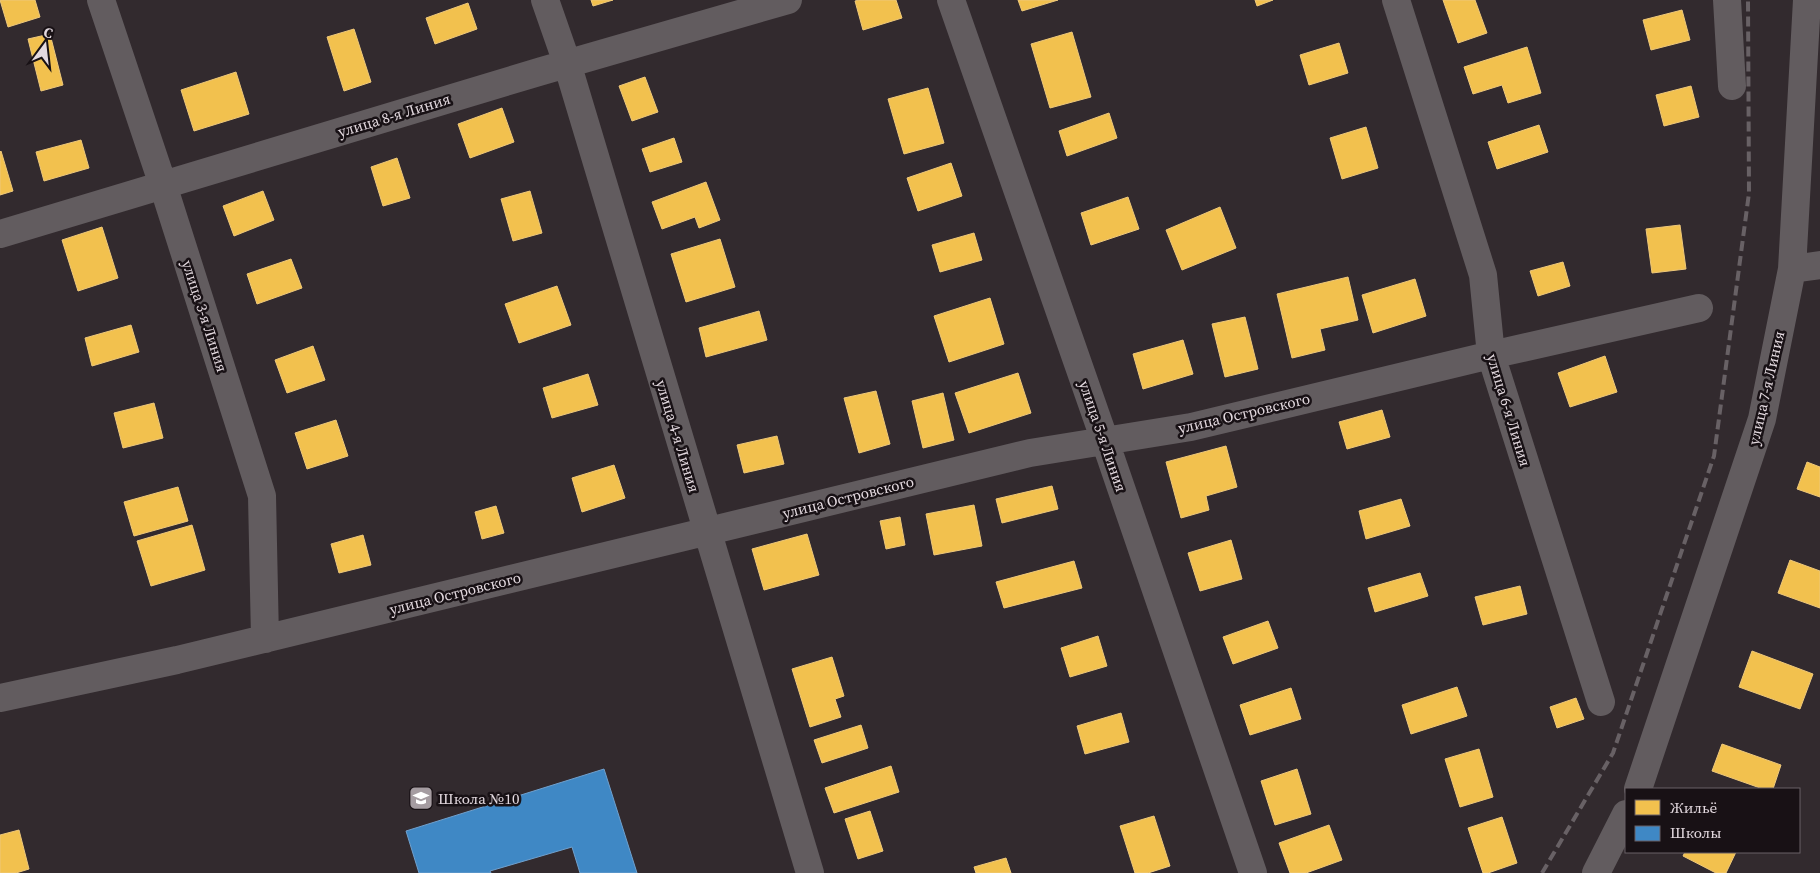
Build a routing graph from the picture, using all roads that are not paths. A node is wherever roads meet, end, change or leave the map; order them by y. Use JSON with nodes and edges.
{"nodes":[{"id":1,"x":101,"y":0,"type":"edge"},
{"id":2,"x":545,"y":0,"type":"edge"},
{"id":3,"x":788,"y":0,"type":"edge"},
{"id":4,"x":951,"y":0,"type":"edge"},
{"id":5,"x":1396,"y":0,"type":"edge"},
{"id":6,"x":1727,"y":0,"type":"edge"},
{"id":7,"x":1807,"y":0,"type":"edge"},
{"id":8,"x":567,"y":63,"type":"junction"},
{"id":9,"x":1732,"y":86,"type":"dead end"},
{"id":10,"x":163,"y":185,"type":"junction"},
{"id":11,"x":0,"y":234,"type":"edge"},
{"id":12,"x":1820,"y":265,"type":"edge"},
{"id":13,"x":1792,"y":269,"type":"junction"},
{"id":14,"x":1699,"y":308,"type":"dead end"},
{"id":15,"x":1491,"y":355,"type":"junction"},
{"id":16,"x":1106,"y":441,"type":"junction"},
{"id":17,"x":706,"y":532,"type":"junction"},
{"id":18,"x":265,"y":639,"type":"junction"},
{"id":19,"x":0,"y":698,"type":"edge"},
{"id":20,"x":1601,"y":702,"type":"dead end"},
{"id":21,"x":1638,"y":788,"type":"edge"},
{"id":22,"x":1625,"y":816,"type":"edge"},
{"id":23,"x":810,"y":873,"type":"edge"},
{"id":24,"x":1253,"y":873,"type":"edge"},
{"id":25,"x":1596,"y":873,"type":"edge"}],
"edges":[{"from":1,"to":10,"type":"street","name":"улица 3-я Линия"},
{"from":2,"to":8,"type":"street","name":"улица 4-я Линия"},
{"from":3,"to":8,"type":"street","name":"улица 8-я Линия"},
{"from":4,"to":16,"type":"street","name":"улица 5-я Линия"},
{"from":5,"to":15,"type":"street","name":"улица 6-я Линия"},
{"from":6,"to":9,"type":"street"},
{"from":7,"to":13,"type":"street","name":"улица 7-я Линия"},
{"from":8,"to":10,"type":"street","name":"улица 8-я Линия"},
{"from":8,"to":17,"type":"street","name":"улица 4-я Линия"},
{"from":10,"to":11,"type":"street","name":"улица 8-я Линия"},
{"from":10,"to":18,"type":"street","name":"улица 3-я Линия"},
{"from":12,"to":13,"type":"street"},
{"from":13,"to":21,"type":"street","name":"улица 7-я Линия"},
{"from":14,"to":15,"type":"street","name":"улица Островского"},
{"from":15,"to":16,"type":"street","name":"улица Островского"},
{"from":15,"to":20,"type":"street","name":"улица 6-я Линия"},
{"from":16,"to":17,"type":"street","name":"улица Островского"},
{"from":16,"to":24,"type":"street","name":"улица 5-я Линия"},
{"from":17,"to":18,"type":"street","name":"улица Островского"},
{"from":17,"to":23,"type":"street","name":"улица 4-я Линия"},
{"from":18,"to":19,"type":"street","name":"улица Островского"},
{"from":22,"to":25,"type":"street"}]}
